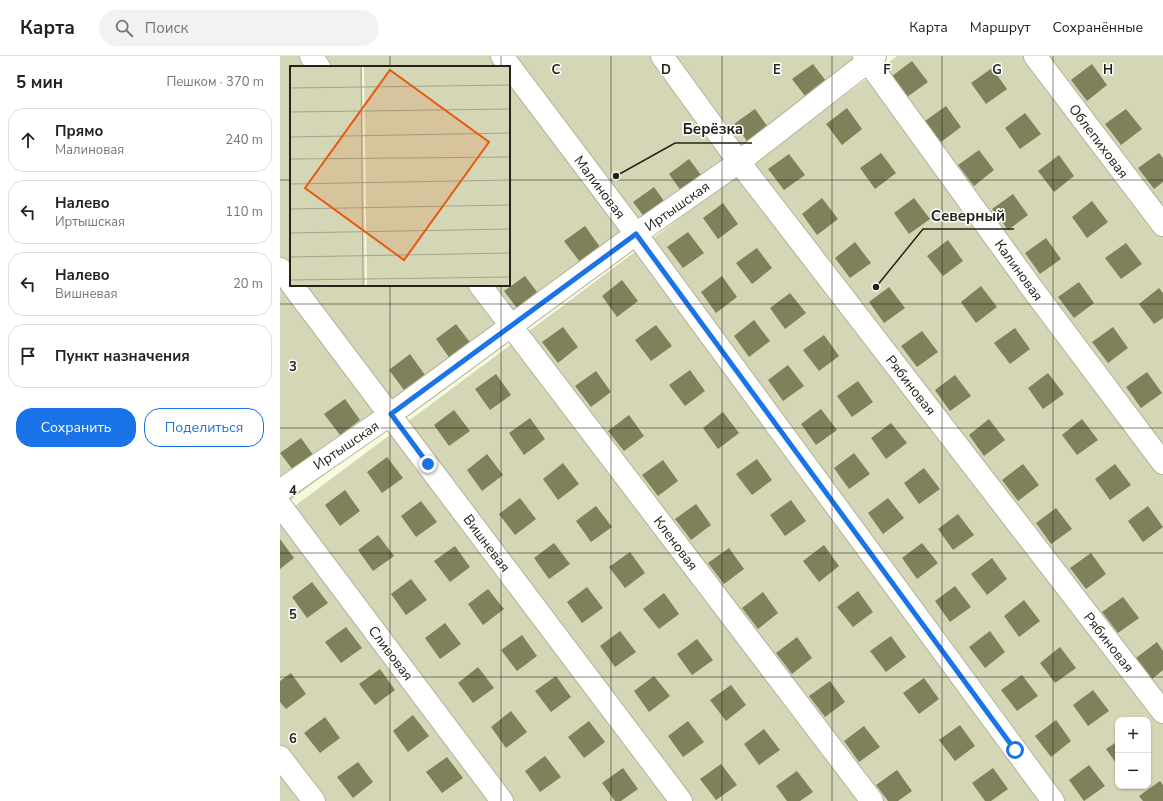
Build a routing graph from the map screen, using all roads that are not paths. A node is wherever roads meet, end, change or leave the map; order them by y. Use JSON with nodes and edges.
{"nodes":[{"id":1,"x":310,"y":56,"type":"edge"},
{"id":2,"x":502,"y":56,"type":"edge"},
{"id":3,"x":662,"y":56,"type":"edge"},
{"id":4,"x":1035,"y":56,"type":"edge"},
{"id":5,"x":869,"y":58,"type":"edge"},
{"id":6,"x":318,"y":66,"type":"edge"},
{"id":7,"x":510,"y":66,"type":"edge"},
{"id":8,"x":510,"y":67,"type":"edge"},
{"id":9,"x":739,"y":162,"type":"junction"},
{"id":10,"x":1163,"y":225,"type":"edge"},
{"id":11,"x":636,"y":234,"type":"junction"},
{"id":12,"x":280,"y":269,"type":"edge"},
{"id":13,"x":290,"y":282,"type":"edge"},
{"id":14,"x":294,"y":286,"type":"edge"},
{"id":15,"x":481,"y":286,"type":"edge"},
{"id":16,"x":511,"y":326,"type":"junction"},
{"id":17,"x":391,"y":414,"type":"junction"},
{"id":18,"x":1163,"y":463,"type":"edge"},
{"id":19,"x":280,"y":490,"type":"edge"},
{"id":20,"x":280,"y":505,"type":"edge"},
{"id":21,"x":1163,"y":712,"type":"edge"},
{"id":22,"x":280,"y":757,"type":"edge"},
{"id":23,"x":314,"y":801,"type":"edge"},
{"id":24,"x":502,"y":801,"type":"edge"},
{"id":25,"x":681,"y":801,"type":"edge"},
{"id":26,"x":872,"y":801,"type":"edge"},
{"id":27,"x":1053,"y":801,"type":"edge"}],
"edges":[{"from":1,"to":6,"type":"street"},
{"from":2,"to":7,"type":"street","name":"Малиновая"},
{"from":3,"to":9,"type":"street","name":"Рябиновая"},
{"from":4,"to":10,"type":"street","name":"Облепиховая"},
{"from":5,"to":9,"type":"street","name":"Иртышская"},
{"from":5,"to":18,"type":"street","name":"Калиновая"},
{"from":8,"to":11,"type":"street","name":"Малиновая"},
{"from":9,"to":11,"type":"street","name":"Иртышская"},
{"from":9,"to":21,"type":"street","name":"Рябиновая"},
{"from":11,"to":16,"type":"street","name":"Иртышская"},
{"from":11,"to":27,"type":"street","name":"Малиновая"},
{"from":12,"to":13,"type":"street","name":"Вишневая"},
{"from":14,"to":17,"type":"street","name":"Вишневая"},
{"from":15,"to":16,"type":"street","name":"Кленовая"},
{"from":16,"to":17,"type":"street","name":"Иртышская"},
{"from":16,"to":26,"type":"street","name":"Кленовая"},
{"from":17,"to":19,"type":"street","name":"Иртышская"},
{"from":17,"to":25,"type":"street","name":"Вишневая"},
{"from":20,"to":24,"type":"street","name":"Сливовая"},
{"from":22,"to":23,"type":"street"}]}
